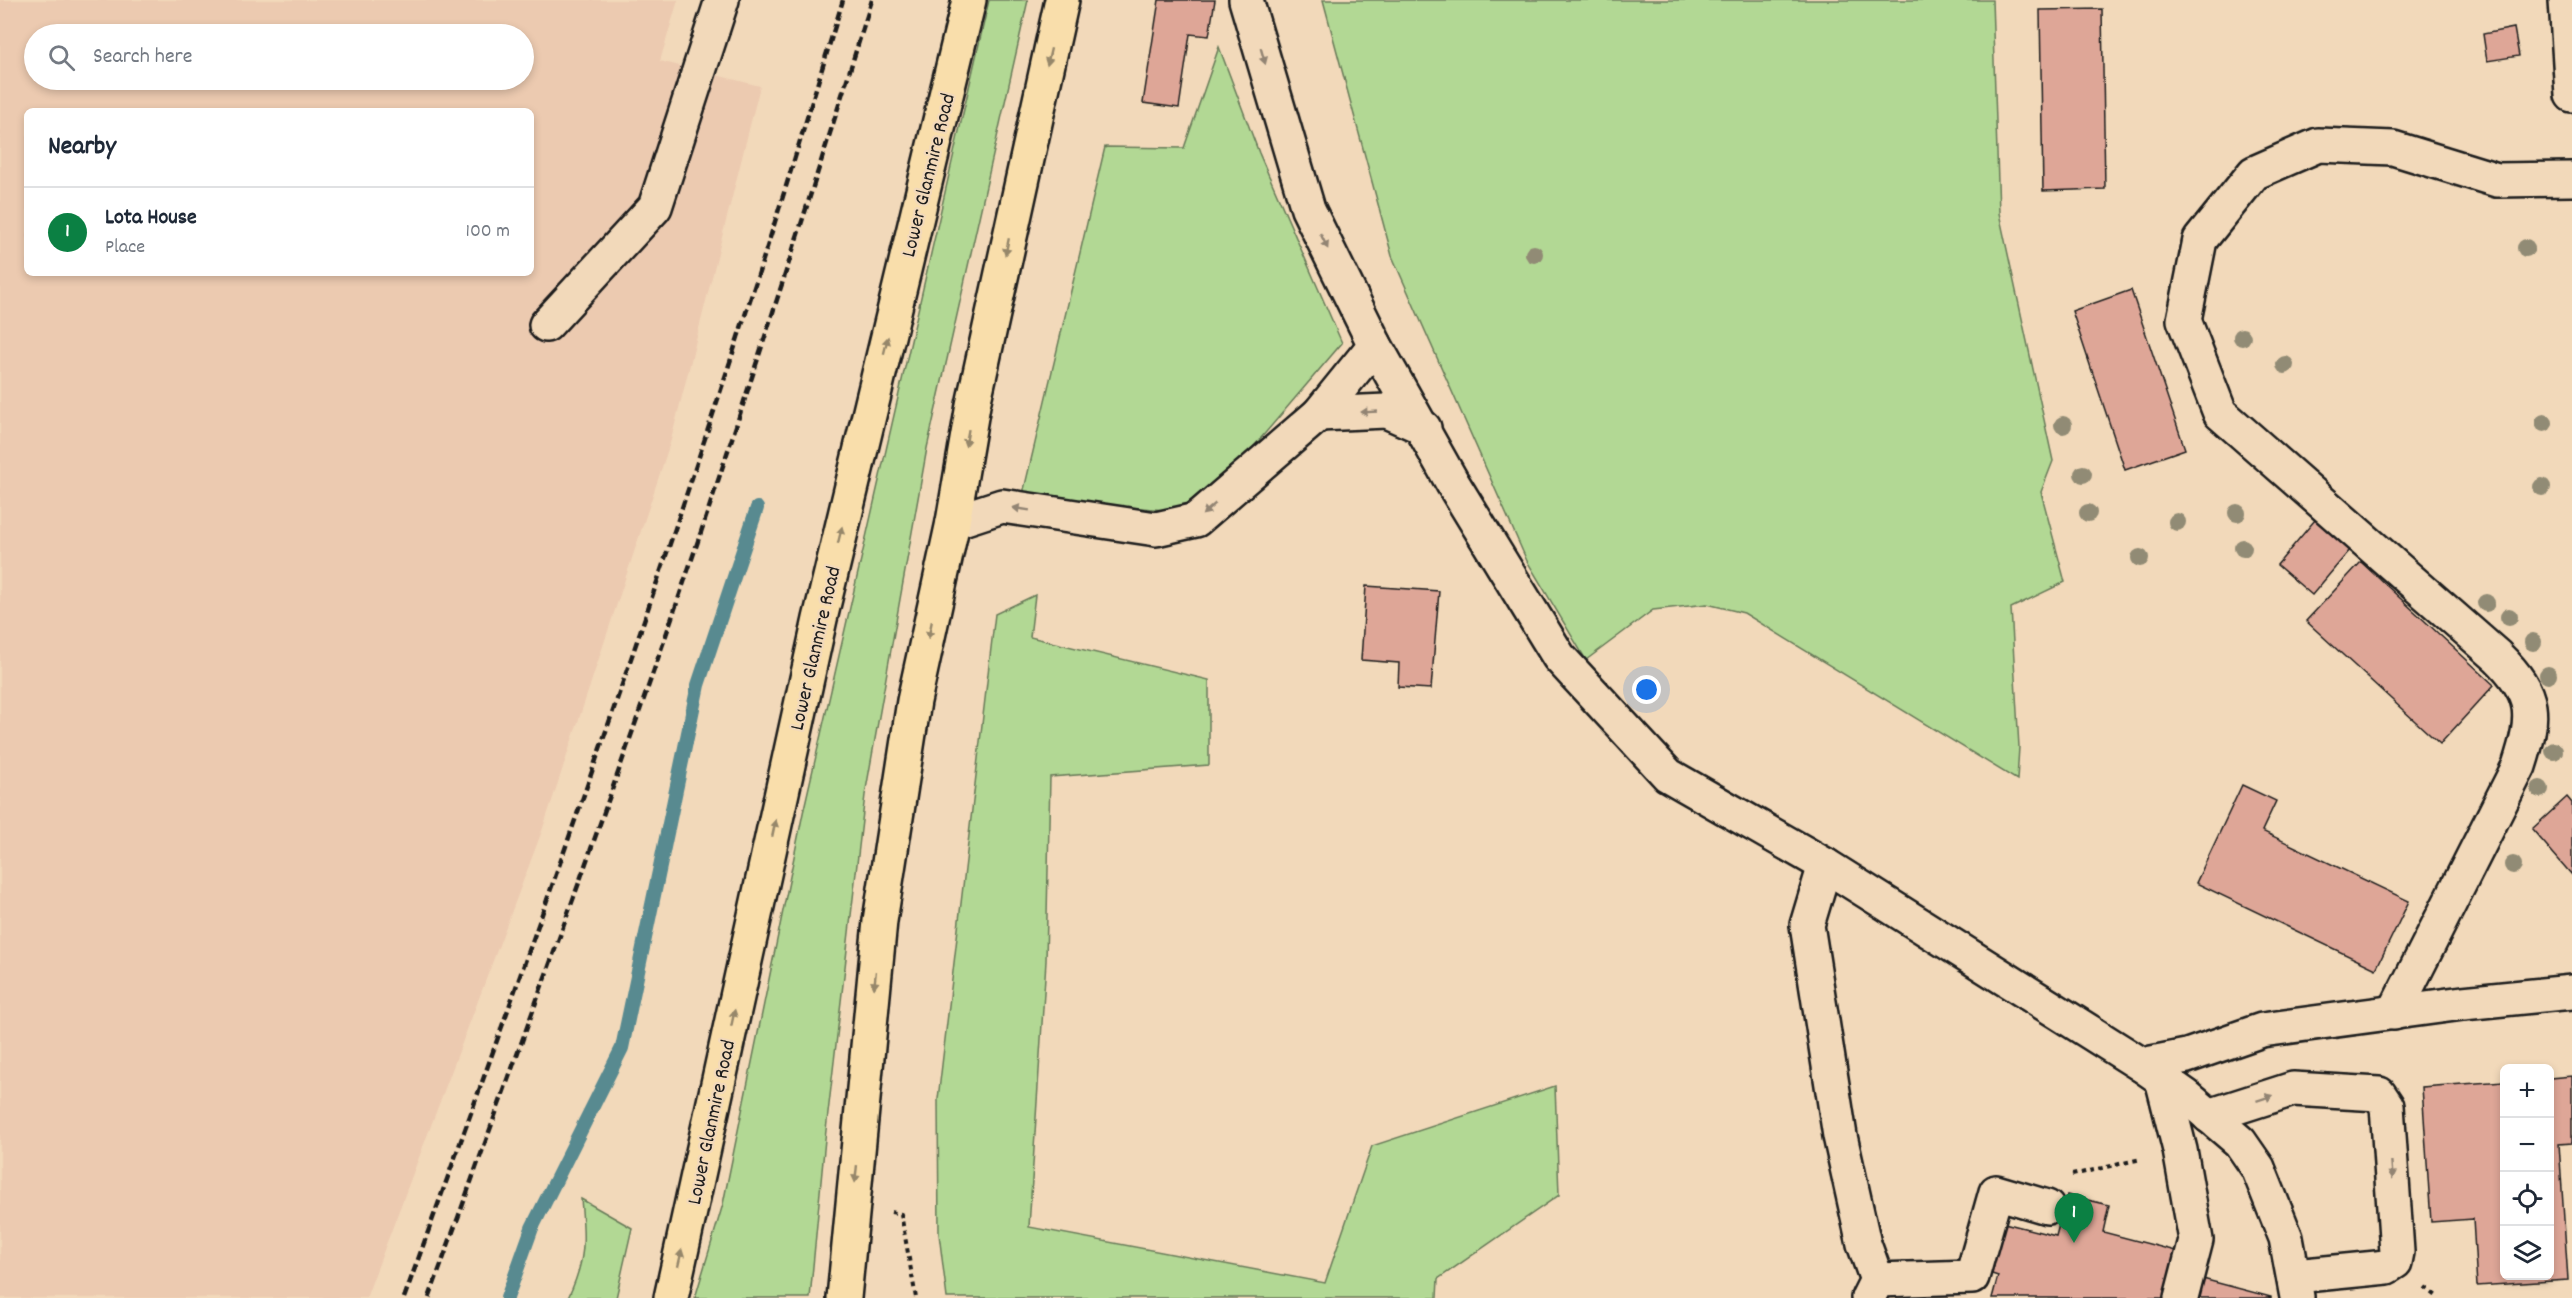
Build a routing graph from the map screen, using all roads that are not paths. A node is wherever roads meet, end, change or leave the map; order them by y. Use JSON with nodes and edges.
{"nodes":[{"id":1,"x":722,"y":0,"type":"edge"},
{"id":2,"x":969,"y":0,"type":"edge"},
{"id":3,"x":1062,"y":0,"type":"edge"},
{"id":4,"x":1246,"y":0,"type":"edge"},
{"id":5,"x":2565,"y":0,"type":"edge"},
{"id":6,"x":2572,"y":95,"type":"edge"},
{"id":7,"x":2572,"y":179,"type":"edge"},
{"id":8,"x":546,"y":325,"type":"dead end"},
{"id":9,"x":1375,"y":345,"type":"junction"},
{"id":10,"x":1319,"y":414,"type":"junction"},
{"id":11,"x":1424,"y":428,"type":"junction"},
{"id":12,"x":953,"y":522,"type":"junction"},
{"id":13,"x":1825,"y":865,"type":"junction"},
{"id":14,"x":2572,"y":992,"type":"edge"},
{"id":15,"x":2394,"y":1013,"type":"junction"},
{"id":16,"x":2152,"y":1072,"type":"junction"},
{"id":17,"x":2209,"y":1116,"type":"junction"},
{"id":18,"x":2047,"y":1207,"type":"road end"},
{"id":19,"x":2296,"y":1287,"type":"edge"},
{"id":20,"x":1872,"y":1289,"type":"edge"},
{"id":21,"x":671,"y":1298,"type":"edge"},
{"id":22,"x":844,"y":1298,"type":"edge"},
{"id":23,"x":2181,"y":1298,"type":"edge"}],
"edges":[{"from":1,"to":8,"type":"lane"},
{"from":21,"to":2,"type":"highway","name":"Lower Glanmire Road","one_way":true},
{"from":3,"to":12,"type":"highway","one_way":true},
{"from":4,"to":9,"type":"lane","one_way":true},
{"from":5,"to":6,"type":"lane"},
{"from":7,"to":15,"type":"lane"},
{"from":9,"to":10,"type":"lane"},
{"from":9,"to":11,"type":"lane"},
{"from":11,"to":10,"type":"lane","one_way":true},
{"from":10,"to":12,"type":"lane","one_way":true},
{"from":11,"to":13,"type":"lane"},
{"from":12,"to":22,"type":"highway","one_way":true},
{"from":13,"to":16,"type":"lane"},
{"from":13,"to":20,"type":"lane"},
{"from":14,"to":15,"type":"lane"},
{"from":15,"to":16,"type":"lane"},
{"from":16,"to":17,"type":"lane"},
{"from":16,"to":23,"type":"lane"},
{"from":17,"to":19,"type":"lane"},
{"from":17,"to":19,"type":"lane","one_way":true},
{"from":18,"to":20,"type":"lane"}]}
